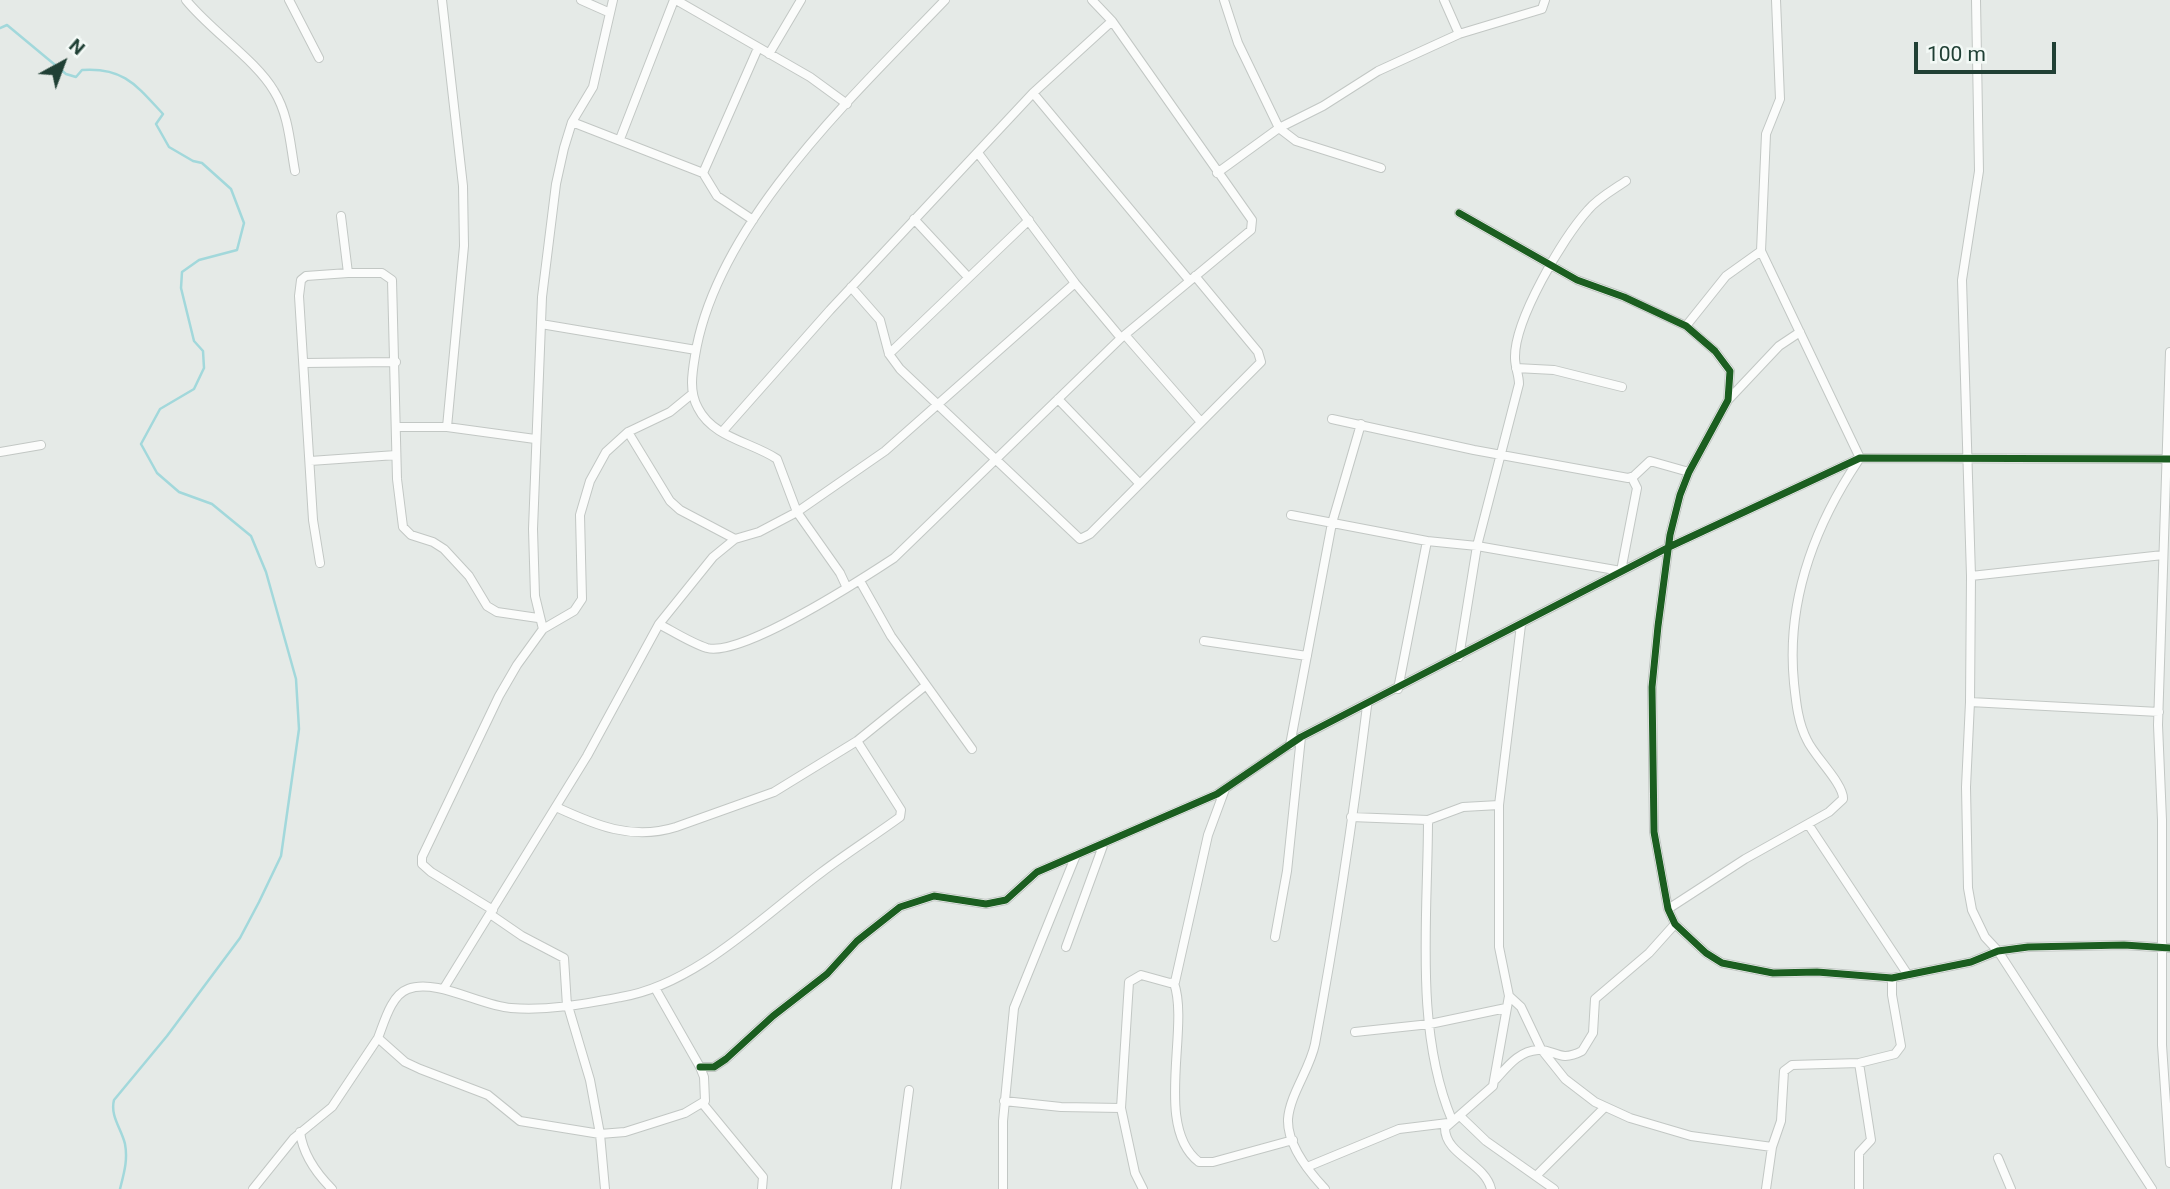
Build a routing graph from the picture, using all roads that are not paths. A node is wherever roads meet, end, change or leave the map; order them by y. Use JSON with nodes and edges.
{"nodes":[{"id":1,"x":186,"y":0,"type":"edge"},
{"id":2,"x":289,"y":0,"type":"edge"},
{"id":3,"x":442,"y":0,"type":"edge"},
{"id":4,"x":581,"y":0,"type":"edge"},
{"id":5,"x":613,"y":0,"type":"edge"},
{"id":6,"x":675,"y":0,"type":"edge"},
{"id":7,"x":801,"y":0,"type":"edge"},
{"id":8,"x":945,"y":0,"type":"edge"},
{"id":9,"x":1092,"y":0,"type":"edge"},
{"id":10,"x":1224,"y":0,"type":"edge"},
{"id":11,"x":1444,"y":0,"type":"edge"},
{"id":12,"x":1545,"y":0,"type":"edge"},
{"id":13,"x":1776,"y":0,"type":"edge"},
{"id":14,"x":1976,"y":0,"type":"edge"},
{"id":15,"x":608,"y":12,"type":"junction"},
{"id":16,"x":1112,"y":21,"type":"junction"},
{"id":17,"x":1459,"y":34,"type":"junction"},
{"id":18,"x":758,"y":48,"type":"junction"},
{"id":19,"x":769,"y":54,"type":"junction"},
{"id":20,"x":319,"y":58,"type":"dead end"},
{"id":21,"x":1033,"y":93,"type":"junction"},
{"id":22,"x":847,"y":104,"type":"junction"},
{"id":23,"x":572,"y":122,"type":"junction"},
{"id":24,"x":1279,"y":128,"type":"junction"},
{"id":25,"x":620,"y":139,"type":"junction"},
{"id":26,"x":978,"y":153,"type":"junction"},
{"id":27,"x":1381,"y":168,"type":"dead end"},
{"id":28,"x":295,"y":171,"type":"dead end"},
{"id":29,"x":703,"y":173,"type":"junction"},
{"id":30,"x":1217,"y":173,"type":"junction"},
{"id":31,"x":1626,"y":181,"type":"dead end"},
{"id":32,"x":1459,"y":213,"type":"dead end"},
{"id":33,"x":341,"y":216,"type":"dead end"},
{"id":34,"x":914,"y":219,"type":"junction"},
{"id":35,"x":753,"y":220,"type":"junction"},
{"id":36,"x":1029,"y":220,"type":"junction"},
{"id":37,"x":1761,"y":251,"type":"junction"},
{"id":38,"x":1549,"y":265,"type":"junction"},
{"id":39,"x":348,"y":273,"type":"junction"},
{"id":40,"x":968,"y":277,"type":"junction"},
{"id":41,"x":1192,"y":278,"type":"junction"},
{"id":42,"x":1075,"y":283,"type":"junction"},
{"id":43,"x":850,"y":287,"type":"junction"},
{"id":44,"x":541,"y":324,"type":"junction"},
{"id":45,"x":1686,"y":327,"type":"junction"},
{"id":46,"x":1800,"y":332,"type":"junction"},
{"id":47,"x":1123,"y":336,"type":"junction"},
{"id":48,"x":696,"y":350,"type":"junction"},
{"id":49,"x":2170,"y":352,"type":"edge"},
{"id":50,"x":889,"y":354,"type":"junction"},
{"id":51,"x":396,"y":362,"type":"junction"},
{"id":52,"x":304,"y":363,"type":"junction"},
{"id":53,"x":1516,"y":368,"type":"junction"},
{"id":54,"x":1622,"y":387,"type":"dead end"},
{"id":55,"x":692,"y":394,"type":"junction"},
{"id":56,"x":1058,"y":399,"type":"junction"},
{"id":57,"x":1728,"y":400,"type":"junction"},
{"id":58,"x":936,"y":406,"type":"junction"},
{"id":59,"x":1332,"y":419,"type":"dead end"},
{"id":60,"x":1201,"y":422,"type":"junction"},
{"id":61,"x":1361,"y":424,"type":"junction"},
{"id":62,"x":396,"y":426,"type":"junction"},
{"id":63,"x":447,"y":427,"type":"junction"},
{"id":64,"x":628,"y":432,"type":"junction"},
{"id":65,"x":722,"y":432,"type":"junction"},
{"id":66,"x":536,"y":439,"type":"junction"},
{"id":67,"x":41,"y":445,"type":"dead end"},
{"id":68,"x":0,"y":452,"type":"edge"},
{"id":69,"x":396,"y":455,"type":"junction"},
{"id":70,"x":1500,"y":455,"type":"junction"},
{"id":71,"x":997,"y":458,"type":"junction"},
{"id":72,"x":1860,"y":458,"type":"junction"},
{"id":73,"x":2169,"y":459,"type":"edge"},
{"id":74,"x":1967,"y":460,"type":"junction"},
{"id":75,"x":310,"y":461,"type":"junction"},
{"id":76,"x":1689,"y":472,"type":"junction"},
{"id":77,"x":1632,"y":478,"type":"junction"},
{"id":78,"x":1139,"y":483,"type":"junction"},
{"id":79,"x":797,"y":512,"type":"junction"},
{"id":80,"x":1291,"y":515,"type":"dead end"},
{"id":81,"x":1332,"y":523,"type":"junction"},
{"id":82,"x":735,"y":539,"type":"junction"},
{"id":83,"x":1427,"y":541,"type":"junction"},
{"id":84,"x":1477,"y":546,"type":"junction"},
{"id":85,"x":1669,"y":547,"type":"junction"},
{"id":86,"x":2163,"y":555,"type":"junction"},
{"id":87,"x":320,"y":563,"type":"dead end"},
{"id":88,"x":1621,"y":571,"type":"junction"},
{"id":89,"x":1971,"y":576,"type":"junction"},
{"id":90,"x":860,"y":581,"type":"junction"},
{"id":91,"x":847,"y":588,"type":"junction"},
{"id":92,"x":538,"y":618,"type":"junction"},
{"id":93,"x":659,"y":624,"type":"junction"},
{"id":94,"x":1521,"y":625,"type":"junction"},
{"id":95,"x":542,"y":629,"type":"junction"},
{"id":96,"x":1204,"y":641,"type":"dead end"},
{"id":97,"x":1307,"y":656,"type":"junction"},
{"id":98,"x":1459,"y":657,"type":"junction"},
{"id":99,"x":925,"y":686,"type":"junction"},
{"id":100,"x":1398,"y":689,"type":"junction"},
{"id":101,"x":1970,"y":702,"type":"junction"},
{"id":102,"x":1367,"y":706,"type":"junction"},
{"id":103,"x":2159,"y":712,"type":"junction"},
{"id":104,"x":1301,"y":737,"type":"junction"},
{"id":105,"x":857,"y":741,"type":"junction"},
{"id":106,"x":1290,"y":745,"type":"junction"},
{"id":107,"x":2160,"y":745,"type":"junction"},
{"id":108,"x":2170,"y":745,"type":"edge"},
{"id":109,"x":972,"y":749,"type":"dead end"},
{"id":110,"x":1227,"y":787,"type":"junction"},
{"id":111,"x":1499,"y":805,"type":"junction"},
{"id":112,"x":556,"y":807,"type":"junction"},
{"id":113,"x":1351,"y":817,"type":"junction"},
{"id":114,"x":1428,"y":820,"type":"junction"},
{"id":115,"x":1808,"y":824,"type":"junction"},
{"id":116,"x":1104,"y":843,"type":"junction"},
{"id":117,"x":1076,"y":855,"type":"junction"},
{"id":118,"x":1668,"y":909,"type":"junction"},
{"id":119,"x":492,"y":912,"type":"junction"},
{"id":120,"x":1675,"y":924,"type":"junction"},
{"id":121,"x":1275,"y":937,"type":"dead end"},
{"id":122,"x":1066,"y":947,"type":"dead end"},
{"id":123,"x":2167,"y":948,"type":"edge"},
{"id":124,"x":1998,"y":951,"type":"junction"},
{"id":125,"x":1908,"y":975,"type":"junction"},
{"id":126,"x":1892,"y":978,"type":"junction"},
{"id":127,"x":1174,"y":983,"type":"junction"},
{"id":128,"x":444,"y":988,"type":"junction"},
{"id":129,"x":655,"y":988,"type":"junction"},
{"id":130,"x":1509,"y":996,"type":"junction"},
{"id":131,"x":567,"y":1006,"type":"junction"},
{"id":132,"x":1506,"y":1008,"type":"junction"},
{"id":133,"x":1430,"y":1024,"type":"junction"},
{"id":134,"x":1355,"y":1032,"type":"dead end"},
{"id":135,"x":378,"y":1038,"type":"junction"},
{"id":136,"x":1541,"y":1049,"type":"junction"},
{"id":137,"x":1859,"y":1063,"type":"junction"},
{"id":138,"x":700,"y":1067,"type":"junction"},
{"id":139,"x":1496,"y":1079,"type":"junction"},
{"id":140,"x":909,"y":1090,"type":"dead end"},
{"id":141,"x":1004,"y":1101,"type":"junction"},
{"id":142,"x":703,"y":1104,"type":"junction"},
{"id":143,"x":1605,"y":1107,"type":"junction"},
{"id":144,"x":1121,"y":1108,"type":"junction"},
{"id":145,"x":1453,"y":1120,"type":"junction"},
{"id":146,"x":300,"y":1132,"type":"junction"},
{"id":147,"x":600,"y":1134,"type":"junction"},
{"id":148,"x":1293,"y":1140,"type":"junction"},
{"id":149,"x":1772,"y":1147,"type":"junction"},
{"id":150,"x":2169,"y":1147,"type":"edge"},
{"id":151,"x":1998,"y":1158,"type":"dead end"},
{"id":152,"x":2170,"y":1163,"type":"edge"},
{"id":153,"x":1307,"y":1167,"type":"junction"},
{"id":154,"x":1537,"y":1175,"type":"junction"},
{"id":155,"x":253,"y":1189,"type":"edge"},
{"id":156,"x":332,"y":1189,"type":"edge"},
{"id":157,"x":605,"y":1189,"type":"edge"},
{"id":158,"x":762,"y":1189,"type":"edge"},
{"id":159,"x":896,"y":1189,"type":"edge"},
{"id":160,"x":1003,"y":1189,"type":"edge"},
{"id":161,"x":1143,"y":1189,"type":"edge"},
{"id":162,"x":1325,"y":1189,"type":"edge"},
{"id":163,"x":1491,"y":1189,"type":"edge"},
{"id":164,"x":1554,"y":1189,"type":"edge"},
{"id":165,"x":1766,"y":1189,"type":"edge"},
{"id":166,"x":1859,"y":1189,"type":"edge"},
{"id":167,"x":2011,"y":1189,"type":"edge"},
{"id":168,"x":2152,"y":1189,"type":"edge"}],
"edges":[{"from":1,"to":28,"type":"street"},
{"from":2,"to":20,"type":"street"},
{"from":3,"to":63,"type":"street"},
{"from":4,"to":15,"type":"street"},
{"from":5,"to":15,"type":"street"},
{"from":6,"to":18,"type":"street"},
{"from":6,"to":25,"type":"street"},
{"from":7,"to":19,"type":"street"},
{"from":8,"to":22,"type":"street"},
{"from":9,"to":16,"type":"street"},
{"from":10,"to":24,"type":"street"},
{"from":11,"to":17,"type":"street"},
{"from":12,"to":17,"type":"street"},
{"from":13,"to":37,"type":"street"},
{"from":14,"to":74,"type":"street"},
{"from":15,"to":23,"type":"street"},
{"from":16,"to":21,"type":"street"},
{"from":16,"to":30,"type":"street"},
{"from":17,"to":24,"type":"street"},
{"from":18,"to":19,"type":"street"},
{"from":18,"to":29,"type":"street"},
{"from":19,"to":22,"type":"street"},
{"from":21,"to":26,"type":"street"},
{"from":21,"to":41,"type":"street"},
{"from":22,"to":35,"type":"street"},
{"from":23,"to":25,"type":"street"},
{"from":23,"to":44,"type":"street"},
{"from":24,"to":27,"type":"street"},
{"from":24,"to":30,"type":"street"},
{"from":25,"to":29,"type":"street"},
{"from":26,"to":34,"type":"street"},
{"from":26,"to":36,"type":"street"},
{"from":29,"to":35,"type":"street"},
{"from":30,"to":41,"type":"street"},
{"from":31,"to":38,"type":"street"},
{"from":32,"to":38,"type":"street"},
{"from":33,"to":39,"type":"street"},
{"from":34,"to":40,"type":"street"},
{"from":34,"to":43,"type":"street"},
{"from":35,"to":48,"type":"street"},
{"from":36,"to":40,"type":"street"},
{"from":36,"to":42,"type":"street"},
{"from":37,"to":45,"type":"street"},
{"from":37,"to":46,"type":"street"},
{"from":38,"to":45,"type":"street"},
{"from":38,"to":53,"type":"street"},
{"from":39,"to":51,"type":"street"},
{"from":39,"to":52,"type":"street"},
{"from":40,"to":50,"type":"street"},
{"from":41,"to":47,"type":"street"},
{"from":41,"to":60,"type":"street"},
{"from":42,"to":47,"type":"street"},
{"from":42,"to":58,"type":"street"},
{"from":43,"to":50,"type":"street"},
{"from":43,"to":65,"type":"street"},
{"from":44,"to":48,"type":"street"},
{"from":44,"to":66,"type":"street"},
{"from":45,"to":57,"type":"street"},
{"from":46,"to":57,"type":"street"},
{"from":46,"to":72,"type":"street"},
{"from":47,"to":56,"type":"street"},
{"from":47,"to":60,"type":"street"},
{"from":48,"to":55,"type":"street"},
{"from":49,"to":73,"type":"street"},
{"from":50,"to":58,"type":"street"},
{"from":51,"to":52,"type":"street"},
{"from":51,"to":62,"type":"street"},
{"from":52,"to":75,"type":"street"},
{"from":53,"to":54,"type":"street"},
{"from":53,"to":70,"type":"street"},
{"from":55,"to":64,"type":"street"},
{"from":55,"to":65,"type":"street"},
{"from":56,"to":71,"type":"street"},
{"from":56,"to":78,"type":"street"},
{"from":57,"to":76,"type":"street"},
{"from":58,"to":71,"type":"street"},
{"from":58,"to":79,"type":"street"},
{"from":59,"to":61,"type":"street"},
{"from":60,"to":78,"type":"street"},
{"from":61,"to":70,"type":"street"},
{"from":61,"to":81,"type":"street"},
{"from":62,"to":63,"type":"street"},
{"from":62,"to":69,"type":"street"},
{"from":63,"to":66,"type":"street"},
{"from":64,"to":82,"type":"street"},
{"from":64,"to":95,"type":"street"},
{"from":65,"to":79,"type":"street"},
{"from":66,"to":92,"type":"street"},
{"from":67,"to":68,"type":"street"},
{"from":69,"to":75,"type":"street"},
{"from":69,"to":92,"type":"street"},
{"from":70,"to":77,"type":"street"},
{"from":70,"to":84,"type":"street"},
{"from":71,"to":78,"type":"street"},
{"from":71,"to":90,"type":"street"},
{"from":72,"to":74,"type":"street"},
{"from":72,"to":85,"type":"street"},
{"from":72,"to":115,"type":"street"},
{"from":73,"to":74,"type":"street"},
{"from":73,"to":86,"type":"street"},
{"from":74,"to":89,"type":"street"},
{"from":75,"to":87,"type":"street"},
{"from":76,"to":77,"type":"street"},
{"from":76,"to":85,"type":"street"},
{"from":77,"to":88,"type":"street"},
{"from":79,"to":82,"type":"street"},
{"from":79,"to":91,"type":"street"},
{"from":80,"to":81,"type":"street"},
{"from":81,"to":83,"type":"street"},
{"from":81,"to":97,"type":"street"},
{"from":82,"to":93,"type":"street"},
{"from":83,"to":84,"type":"street"},
{"from":83,"to":100,"type":"street"},
{"from":84,"to":88,"type":"street"},
{"from":84,"to":98,"type":"street"},
{"from":85,"to":88,"type":"street"},
{"from":85,"to":118,"type":"street"},
{"from":86,"to":89,"type":"street"},
{"from":86,"to":103,"type":"street"},
{"from":88,"to":94,"type":"street"},
{"from":89,"to":101,"type":"street"},
{"from":90,"to":91,"type":"street"},
{"from":90,"to":99,"type":"street"},
{"from":91,"to":93,"type":"street"},
{"from":92,"to":95,"type":"street"},
{"from":93,"to":112,"type":"street"},
{"from":94,"to":98,"type":"street"},
{"from":94,"to":111,"type":"street"},
{"from":95,"to":119,"type":"street"},
{"from":96,"to":97,"type":"street"},
{"from":97,"to":106,"type":"street"},
{"from":98,"to":100,"type":"street"},
{"from":99,"to":105,"type":"street"},
{"from":99,"to":109,"type":"street"},
{"from":100,"to":102,"type":"street"},
{"from":101,"to":103,"type":"street"},
{"from":101,"to":124,"type":"street"},
{"from":102,"to":104,"type":"street"},
{"from":102,"to":113,"type":"street"},
{"from":103,"to":107,"type":"street"},
{"from":104,"to":106,"type":"street"},
{"from":104,"to":121,"type":"street"},
{"from":105,"to":112,"type":"street"},
{"from":105,"to":129,"type":"street"},
{"from":106,"to":110,"type":"street"},
{"from":107,"to":108,"type":"street"},
{"from":107,"to":123,"type":"street"},
{"from":110,"to":116,"type":"street"},
{"from":110,"to":127,"type":"street"},
{"from":111,"to":114,"type":"street"},
{"from":111,"to":130,"type":"street"},
{"from":112,"to":119,"type":"street"},
{"from":113,"to":114,"type":"street"},
{"from":113,"to":148,"type":"street"},
{"from":114,"to":133,"type":"street"},
{"from":115,"to":118,"type":"street"},
{"from":115,"to":125,"type":"street"},
{"from":116,"to":117,"type":"street"},
{"from":116,"to":122,"type":"street"},
{"from":117,"to":138,"type":"street"},
{"from":117,"to":141,"type":"street"},
{"from":118,"to":120,"type":"street"},
{"from":119,"to":128,"type":"street"},
{"from":119,"to":131,"type":"street"},
{"from":120,"to":126,"type":"street"},
{"from":120,"to":136,"type":"street"},
{"from":123,"to":124,"type":"street"},
{"from":123,"to":150,"type":"street"},
{"from":124,"to":125,"type":"street"},
{"from":124,"to":168,"type":"street"},
{"from":125,"to":126,"type":"street"},
{"from":126,"to":137,"type":"street"},
{"from":127,"to":144,"type":"street"},
{"from":127,"to":148,"type":"street"},
{"from":128,"to":131,"type":"street"},
{"from":128,"to":135,"type":"street"},
{"from":129,"to":131,"type":"street"},
{"from":129,"to":138,"type":"street"},
{"from":130,"to":132,"type":"street"},
{"from":130,"to":136,"type":"street"},
{"from":131,"to":147,"type":"street"},
{"from":132,"to":133,"type":"street"},
{"from":132,"to":139,"type":"street"},
{"from":133,"to":134,"type":"street"},
{"from":133,"to":145,"type":"street"},
{"from":135,"to":146,"type":"street"},
{"from":135,"to":147,"type":"street"},
{"from":136,"to":139,"type":"street"},
{"from":136,"to":143,"type":"street"},
{"from":137,"to":149,"type":"street"},
{"from":137,"to":166,"type":"street"},
{"from":138,"to":142,"type":"street"},
{"from":139,"to":145,"type":"street"},
{"from":140,"to":159,"type":"street"},
{"from":141,"to":144,"type":"street"},
{"from":141,"to":160,"type":"street"},
{"from":142,"to":147,"type":"street"},
{"from":142,"to":158,"type":"street"},
{"from":143,"to":149,"type":"street"},
{"from":143,"to":154,"type":"street"},
{"from":144,"to":161,"type":"street"},
{"from":145,"to":153,"type":"street"},
{"from":145,"to":154,"type":"street"},
{"from":145,"to":163,"type":"street"},
{"from":146,"to":155,"type":"street"},
{"from":146,"to":156,"type":"street"},
{"from":147,"to":157,"type":"street"},
{"from":148,"to":153,"type":"street"},
{"from":149,"to":165,"type":"street"},
{"from":150,"to":152,"type":"street"},
{"from":151,"to":167,"type":"street"},
{"from":153,"to":162,"type":"street"},
{"from":154,"to":164,"type":"street"}]}
